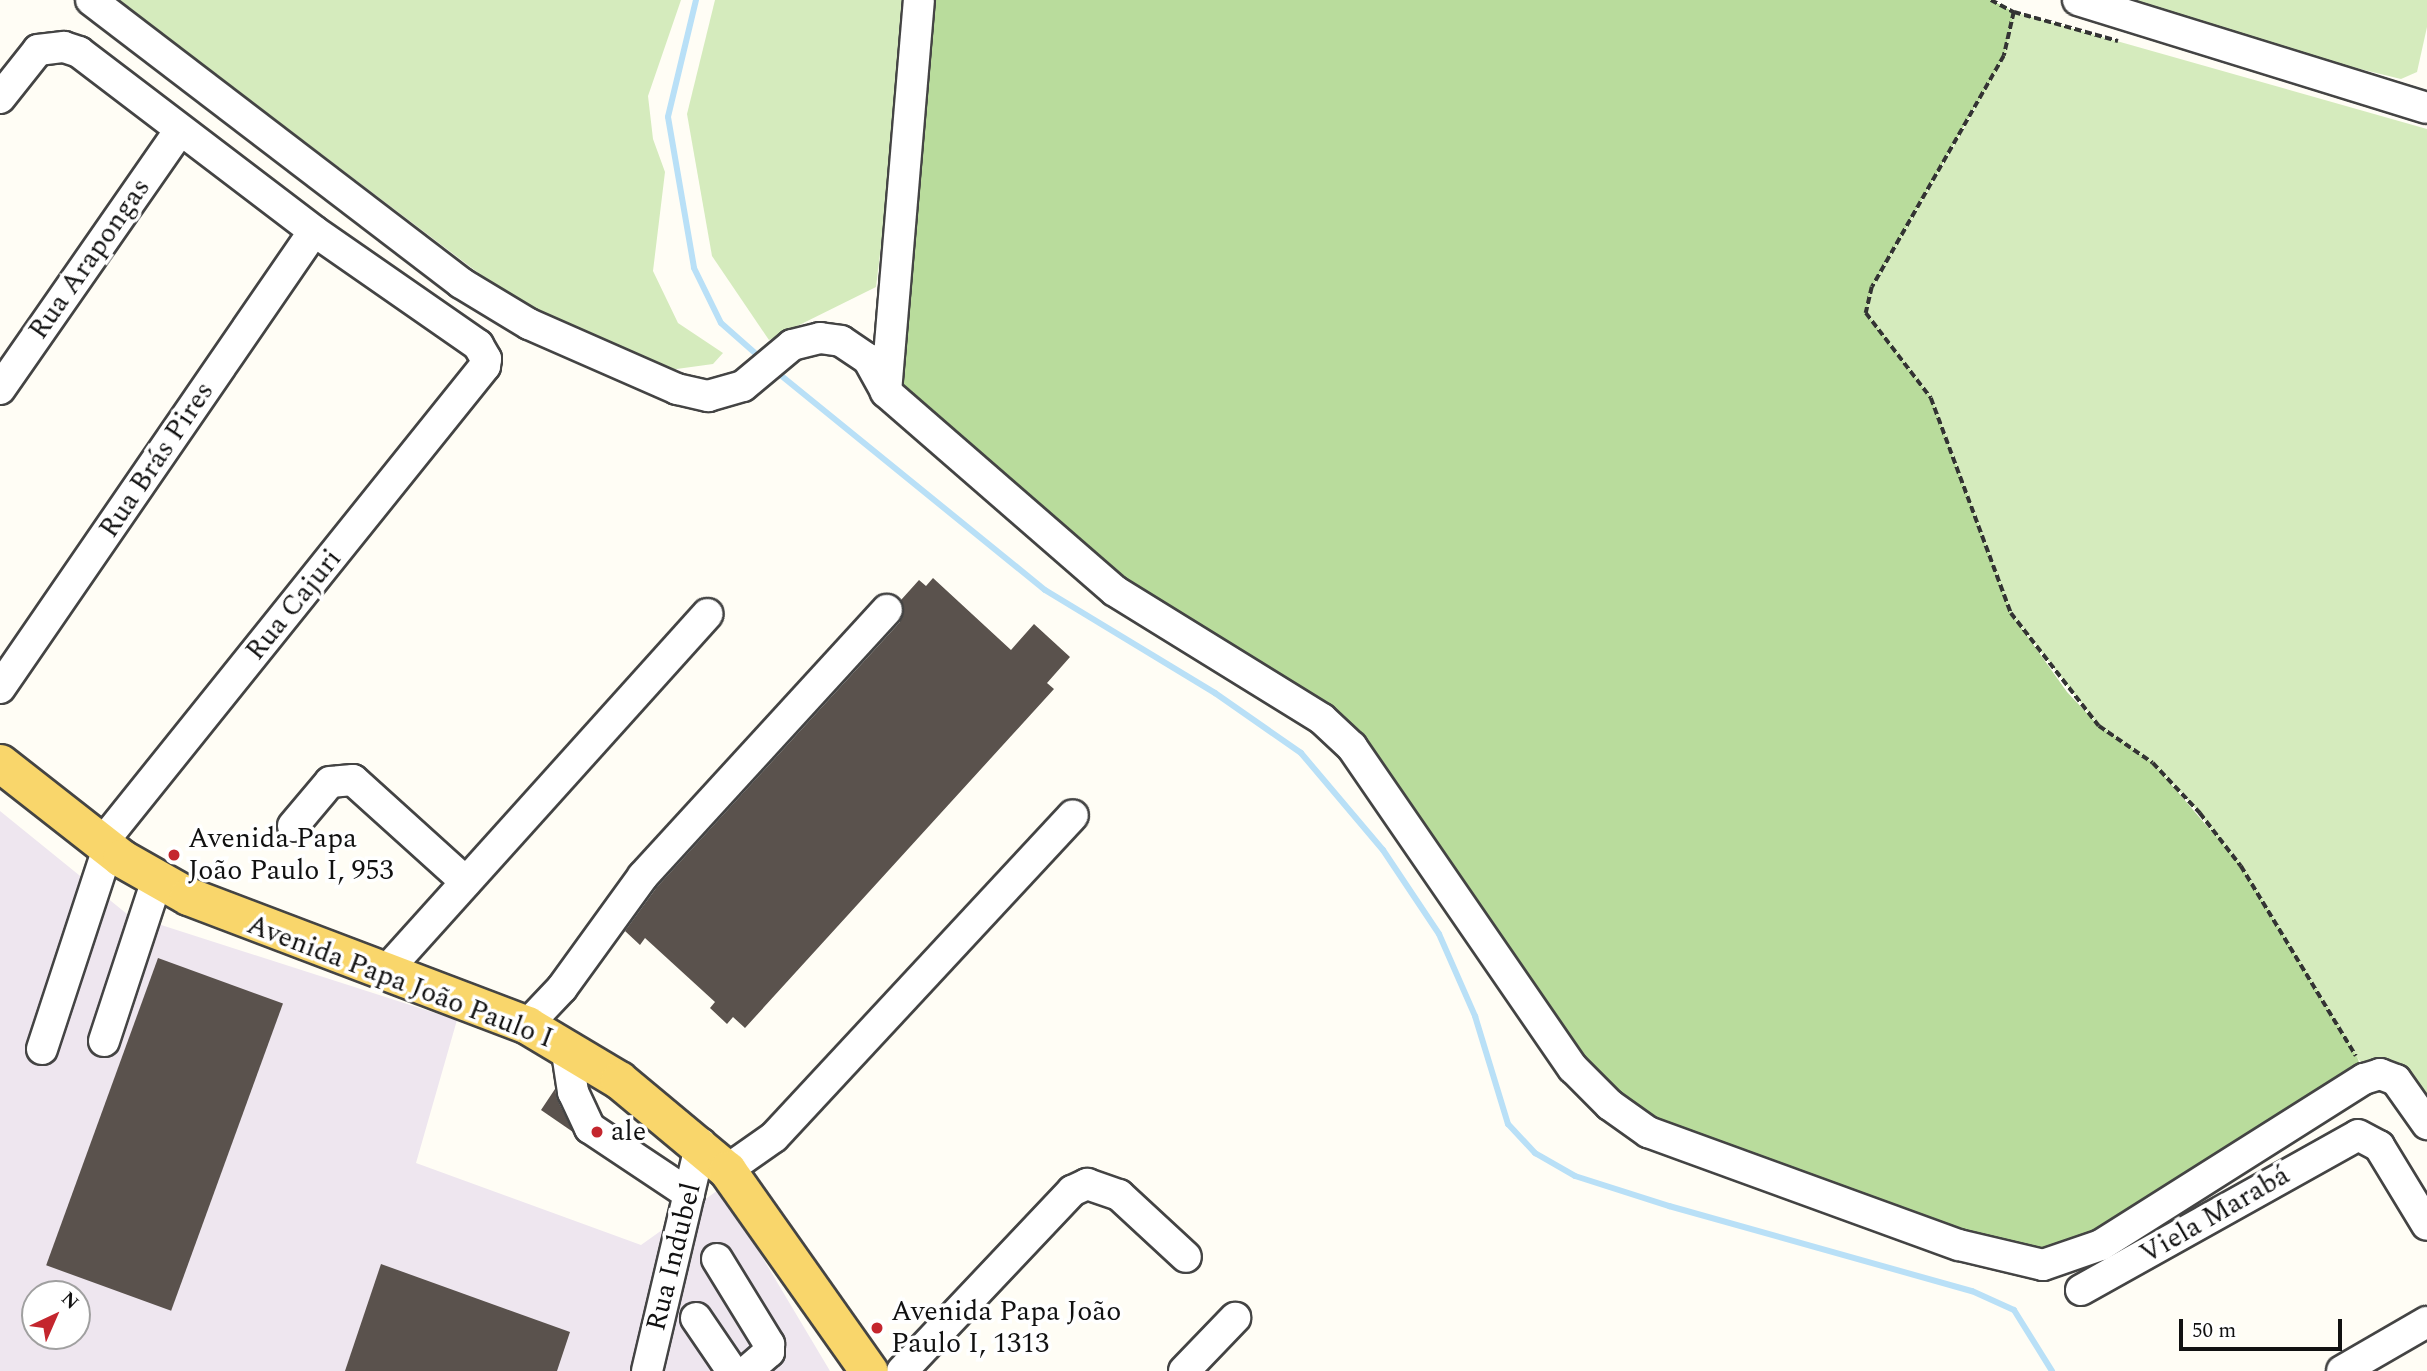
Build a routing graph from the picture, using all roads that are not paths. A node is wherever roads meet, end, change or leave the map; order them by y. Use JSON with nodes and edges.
{"nodes":[{"id":1,"x":91,"y":0,"type":"edge"},
{"id":2,"x":919,"y":0,"type":"edge"},
{"id":3,"x":2078,"y":0,"type":"edge"},
{"id":4,"x":0,"y":98,"type":"edge"},
{"id":5,"x":2425,"y":99,"type":"edge"},
{"id":6,"x":180,"y":130,"type":"junction"},
{"id":7,"x":314,"y":231,"type":"junction"},
{"id":8,"x":0,"y":389,"type":"edge"},
{"id":9,"x":886,"y":392,"type":"junction"},
{"id":10,"x":887,"y":610,"type":"dead end"},
{"id":11,"x":708,"y":614,"type":"dead end"},
{"id":12,"x":0,"y":688,"type":"edge"},
{"id":13,"x":0,"y":764,"type":"edge"},
{"id":14,"x":1073,"y":815,"type":"dead end"},
{"id":15,"x":293,"y":826,"type":"dead end"},
{"id":16,"x":105,"y":845,"type":"junction"},
{"id":17,"x":157,"y":880,"type":"junction"},
{"id":18,"x":466,"y":883,"type":"junction"},
{"id":19,"x":387,"y":970,"type":"junction"},
{"id":20,"x":527,"y":1025,"type":"junction"},
{"id":21,"x":104,"y":1041,"type":"dead end"},
{"id":22,"x":566,"y":1046,"type":"junction"},
{"id":23,"x":42,"y":1049,"type":"dead end"},
{"id":24,"x":2427,"y":1124,"type":"edge"},
{"id":25,"x":701,"y":1143,"type":"junction"},
{"id":26,"x":727,"y":1170,"type":"junction"},
{"id":27,"x":689,"y":1194,"type":"junction"},
{"id":28,"x":2427,"y":1225,"type":"edge"},
{"id":29,"x":1185,"y":1257,"type":"dead end"},
{"id":30,"x":717,"y":1259,"type":"dead end"},
{"id":31,"x":2081,"y":1290,"type":"dead end"},
{"id":32,"x":696,"y":1318,"type":"dead end"},
{"id":33,"x":1235,"y":1318,"type":"dead end"},
{"id":34,"x":2427,"y":1322,"type":"edge"},
{"id":35,"x":647,"y":1371,"type":"edge"},
{"id":36,"x":732,"y":1371,"type":"edge"},
{"id":37,"x":747,"y":1371,"type":"edge"},
{"id":38,"x":869,"y":1371,"type":"edge"},
{"id":39,"x":902,"y":1371,"type":"edge"},
{"id":40,"x":1184,"y":1371,"type":"edge"},
{"id":41,"x":2342,"y":1371,"type":"edge"}],
"edges":[{"from":1,"to":9,"type":"street"},
{"from":2,"to":9,"type":"street"},
{"from":3,"to":5,"type":"street"},
{"from":4,"to":6,"type":"street"},
{"from":6,"to":7,"type":"street"},
{"from":6,"to":8,"type":"street","name":"Rua Arapongas"},
{"from":7,"to":12,"type":"street","name":"Rua Brás Pires"},
{"from":7,"to":16,"type":"street","name":"Rua Cajuri"},
{"from":9,"to":24,"type":"street"},
{"from":10,"to":20,"type":"street"},
{"from":11,"to":18,"type":"street"},
{"from":13,"to":16,"type":"main road","name":"Avenida Papa João Paulo I"},
{"from":14,"to":26,"type":"street"},
{"from":15,"to":18,"type":"street"},
{"from":16,"to":17,"type":"main road","name":"Avenida Papa João Paulo I"},
{"from":16,"to":23,"type":"street"},
{"from":17,"to":19,"type":"main road","name":"Avenida Papa João Paulo I"},
{"from":17,"to":21,"type":"street"},
{"from":18,"to":19,"type":"street"},
{"from":19,"to":20,"type":"main road","name":"Avenida Papa João Paulo I"},
{"from":20,"to":22,"type":"main road","name":"Avenida Papa João Paulo I"},
{"from":22,"to":25,"type":"main road","name":"Avenida Papa João Paulo I"},
{"from":22,"to":27,"type":"street"},
{"from":25,"to":26,"type":"main road","name":"Avenida Papa João Paulo I"},
{"from":25,"to":27,"type":"street","name":"Rua Indubel"},
{"from":26,"to":38,"type":"main road","name":"Avenida Papa João Paulo I"},
{"from":27,"to":35,"type":"street","name":"Rua Indubel"},
{"from":28,"to":31,"type":"street","name":"Viela Marabá"},
{"from":29,"to":39,"type":"street"},
{"from":30,"to":37,"type":"street"},
{"from":32,"to":36,"type":"street"},
{"from":33,"to":40,"type":"street"},
{"from":34,"to":41,"type":"street"}]}
